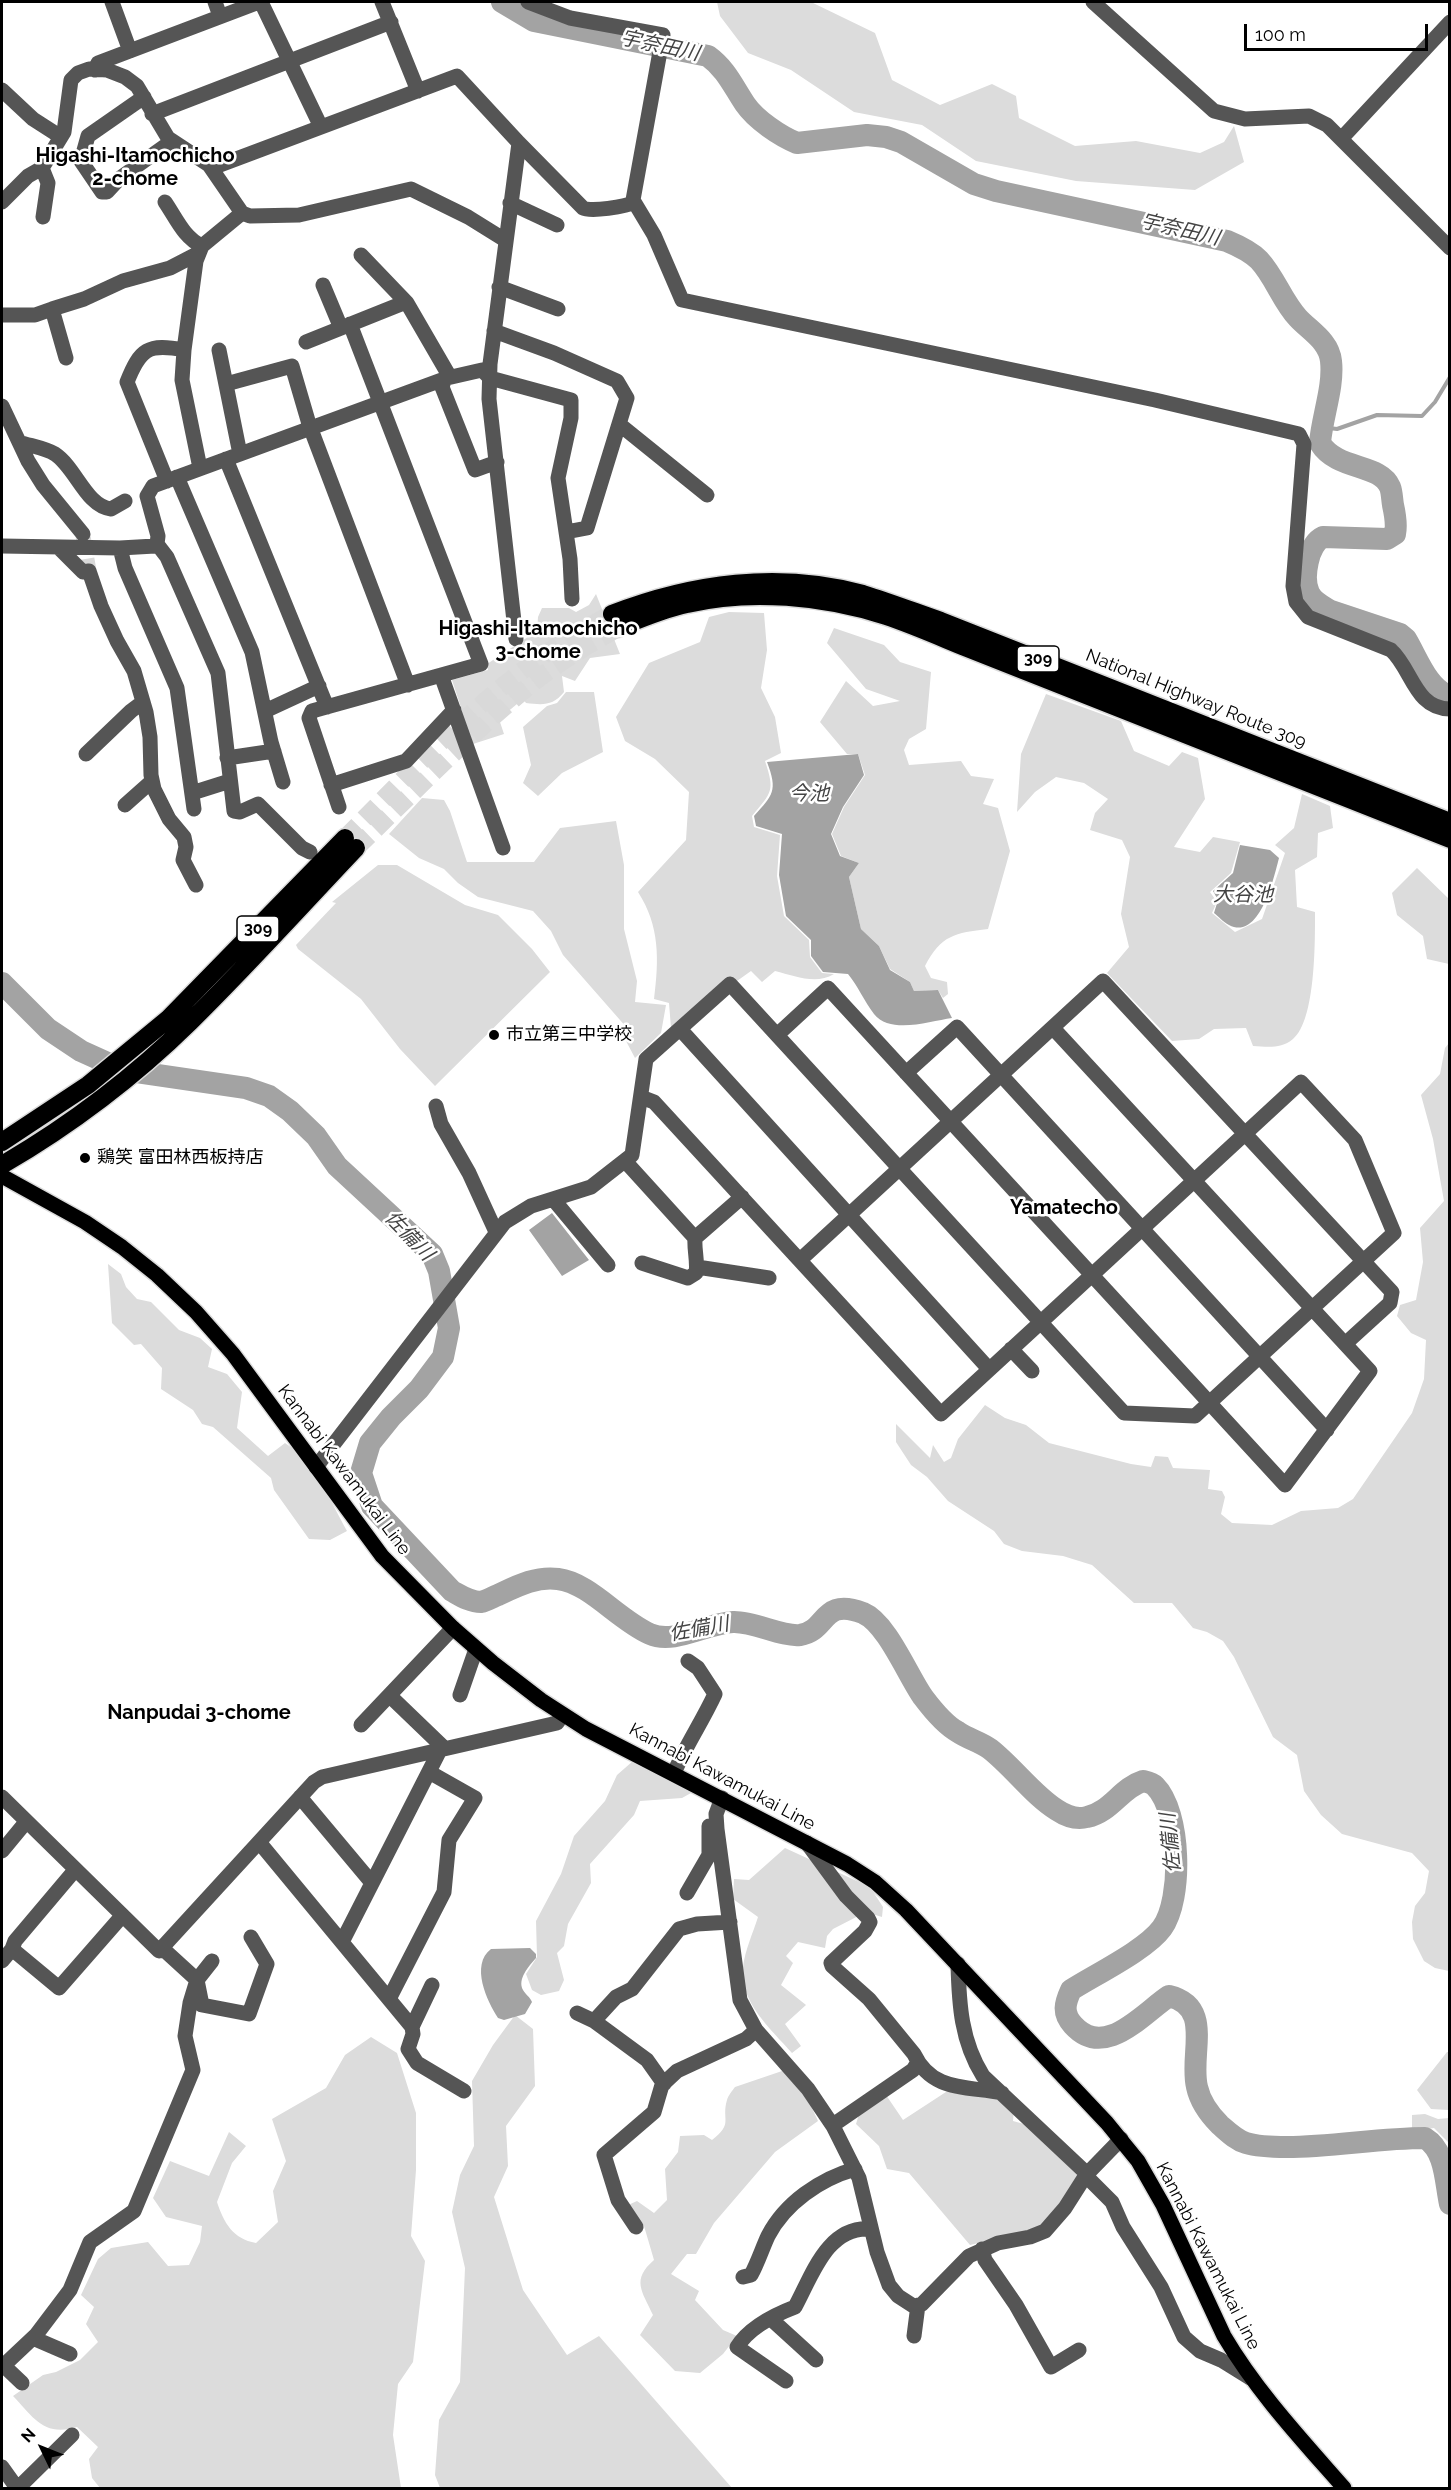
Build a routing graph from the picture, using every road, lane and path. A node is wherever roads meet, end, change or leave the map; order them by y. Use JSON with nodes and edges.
{"nodes":[{"id":1,"x":112,"y":2,"type":"edge"},
{"id":2,"x":260,"y":2,"type":"edge"},
{"id":3,"x":382,"y":2,"type":"edge"},
{"id":4,"x":528,"y":2,"type":"edge"},
{"id":5,"x":1093,"y":2,"type":"edge"},
{"id":6,"x":218,"y":9,"type":"edge"},
{"id":7,"x":391,"y":22,"type":"junction"},
{"id":8,"x":1449,"y":22,"type":"edge"},
{"id":9,"x":130,"y":51,"type":"junction"},
{"id":10,"x":290,"y":61,"type":"junction"},
{"id":11,"x":95,"y":70,"type":"junction"},
{"id":12,"x":418,"y":91,"type":"junction"},
{"id":13,"x":2,"y":92,"type":"edge"},
{"id":14,"x":144,"y":98,"type":"junction"},
{"id":15,"x":152,"y":114,"type":"junction"},
{"id":16,"x":321,"y":127,"type":"junction"},
{"id":17,"x":61,"y":137,"type":"junction"},
{"id":18,"x":1341,"y":139,"type":"junction"},
{"id":19,"x":172,"y":141,"type":"junction"},
{"id":20,"x":519,"y":143,"type":"junction"},
{"id":21,"x":42,"y":168,"type":"junction"},
{"id":22,"x":212,"y":168,"type":"junction"},
{"id":23,"x":2,"y":202,"type":"edge"},
{"id":24,"x":165,"y":202,"type":"dead end"},
{"id":25,"x":634,"y":202,"type":"junction"},
{"id":26,"x":510,"y":203,"type":"junction"},
{"id":27,"x":242,"y":213,"type":"junction"},
{"id":28,"x":42,"y":217,"type":"dead end"},
{"id":29,"x":557,"y":225,"type":"dead end"},
{"id":30,"x":505,"y":240,"type":"junction"},
{"id":31,"x":1449,"y":248,"type":"edge"},
{"id":32,"x":201,"y":249,"type":"junction"},
{"id":33,"x":361,"y":255,"type":"dead end"},
{"id":34,"x":323,"y":285,"type":"dead end"},
{"id":35,"x":499,"y":287,"type":"junction"},
{"id":36,"x":406,"y":302,"type":"junction"},
{"id":37,"x":52,"y":309,"type":"junction"},
{"id":38,"x":558,"y":309,"type":"dead end"},
{"id":39,"x":2,"y":315,"type":"edge"},
{"id":40,"x":346,"y":326,"type":"junction"},
{"id":41,"x":494,"y":331,"type":"junction"},
{"id":42,"x":306,"y":342,"type":"dead end"},
{"id":43,"x":219,"y":350,"type":"dead end"},
{"id":44,"x":184,"y":351,"type":"junction"},
{"id":45,"x":66,"y":358,"type":"dead end"},
{"id":46,"x":490,"y":378,"type":"junction"},
{"id":47,"x":445,"y":379,"type":"junction"},
{"id":48,"x":226,"y":384,"type":"junction"},
{"id":49,"x":380,"y":402,"type":"junction"},
{"id":50,"x":2,"y":406,"type":"edge"},
{"id":51,"x":619,"y":424,"type":"junction"},
{"id":52,"x":311,"y":428,"type":"junction"},
{"id":53,"x":19,"y":442,"type":"junction"},
{"id":54,"x":233,"y":456,"type":"junction"},
{"id":55,"x":497,"y":462,"type":"junction"},
{"id":56,"x":200,"y":468,"type":"junction"},
{"id":57,"x":172,"y":479,"type":"junction"},
{"id":58,"x":707,"y":495,"type":"dead end"},
{"id":59,"x":125,"y":501,"type":"dead end"},
{"id":60,"x":566,"y":532,"type":"junction"},
{"id":61,"x":83,"y":534,"type":"tunnel mouth"},
{"id":62,"x":157,"y":544,"type":"junction"},
{"id":63,"x":2,"y":546,"type":"edge"},
{"id":64,"x":58,"y":547,"type":"junction"},
{"id":65,"x":120,"y":548,"type":"junction"},
{"id":66,"x":572,"y":599,"type":"dead end"},
{"id":67,"x":516,"y":639,"type":"dead end"},
{"id":68,"x":441,"y":675,"type":"junction"},
{"id":69,"x":408,"y":685,"type":"junction"},
{"id":70,"x":319,"y":686,"type":"junction"},
{"id":71,"x":143,"y":702,"type":"junction"},
{"id":72,"x":327,"y":707,"type":"junction"},
{"id":73,"x":1449,"y":709,"type":"edge"},
{"id":74,"x":454,"y":710,"type":"junction"},
{"id":75,"x":264,"y":711,"type":"junction"},
{"id":76,"x":274,"y":751,"type":"junction"},
{"id":77,"x":86,"y":754,"type":"dead end"},
{"id":78,"x":227,"y":758,"type":"junction"},
{"id":79,"x":152,"y":781,"type":"junction"},
{"id":80,"x":230,"y":781,"type":"junction"},
{"id":81,"x":283,"y":782,"type":"dead end"},
{"id":82,"x":331,"y":784,"type":"junction"},
{"id":83,"x":192,"y":793,"type":"junction"},
{"id":84,"x":125,"y":805,"type":"dead end"},
{"id":85,"x":339,"y":807,"type":"dead end"},
{"id":86,"x":194,"y":809,"type":"dead end"},
{"id":87,"x":1449,"y":822,"type":"edge"},
{"id":88,"x":1449,"y":839,"type":"edge"},
{"id":89,"x":503,"y":848,"type":"dead end"},
{"id":90,"x":310,"y":852,"type":"dead end"},
{"id":91,"x":196,"y":885,"type":"dead end"},
{"id":92,"x":1053,"y":1028,"type":"junction"},
{"id":93,"x":680,"y":1029,"type":"junction"},
{"id":94,"x":777,"y":1035,"type":"junction"},
{"id":95,"x":906,"y":1073,"type":"junction"},
{"id":96,"x":1002,"y":1075,"type":"junction"},
{"id":97,"x":641,"y":1097,"type":"junction"},
{"id":98,"x":436,"y":1106,"type":"dead end"},
{"id":99,"x":951,"y":1122,"type":"junction"},
{"id":100,"x":1245,"y":1134,"type":"junction"},
{"id":101,"x":2,"y":1142,"type":"edge"},
{"id":102,"x":625,"y":1161,"type":"junction"},
{"id":103,"x":2,"y":1165,"type":"edge"},
{"id":104,"x":900,"y":1168,"type":"junction"},
{"id":105,"x":2,"y":1176,"type":"edge"},
{"id":106,"x":1195,"y":1181,"type":"junction"},
{"id":107,"x":741,"y":1197,"type":"junction"},
{"id":108,"x":553,"y":1199,"type":"junction"},
{"id":109,"x":849,"y":1215,"type":"junction"},
{"id":110,"x":1143,"y":1228,"type":"junction"},
{"id":111,"x":496,"y":1232,"type":"junction"},
{"id":112,"x":695,"y":1238,"type":"junction"},
{"id":113,"x":800,"y":1260,"type":"junction"},
{"id":114,"x":1362,"y":1261,"type":"junction"},
{"id":115,"x":642,"y":1263,"type":"dead end"},
{"id":116,"x":608,"y":1265,"type":"dead end"},
{"id":117,"x":697,"y":1267,"type":"junction"},
{"id":118,"x":1092,"y":1275,"type":"junction"},
{"id":119,"x":769,"y":1278,"type":"dead end"},
{"id":120,"x":1312,"y":1308,"type":"junction"},
{"id":121,"x":1041,"y":1322,"type":"junction"},
{"id":122,"x":1345,"y":1344,"type":"junction"},
{"id":123,"x":1011,"y":1349,"type":"junction"},
{"id":124,"x":1260,"y":1356,"type":"junction"},
{"id":125,"x":989,"y":1369,"type":"junction"},
{"id":126,"x":1032,"y":1371,"type":"dead end"},
{"id":127,"x":1209,"y":1403,"type":"junction"},
{"id":128,"x":1327,"y":1430,"type":"junction"},
{"id":129,"x":316,"y":1467,"type":"junction"},
{"id":130,"x":453,"y":1628,"type":"junction"},
{"id":131,"x":476,"y":1649,"type":"junction"},
{"id":132,"x":688,"y":1661,"type":"dead end"},
{"id":133,"x":460,"y":1695,"type":"dead end"},
{"id":134,"x":390,"y":1696,"type":"junction"},
{"id":135,"x":562,"y":1715,"type":"junction"},
{"id":136,"x":361,"y":1725,"type":"dead end"},
{"id":137,"x":440,"y":1749,"type":"junction"},
{"id":138,"x":429,"y":1772,"type":"junction"},
{"id":139,"x":674,"y":1773,"type":"junction"},
{"id":140,"x":2,"y":1797,"type":"edge"},
{"id":141,"x":300,"y":1797,"type":"junction"},
{"id":142,"x":720,"y":1803,"type":"junction"},
{"id":143,"x":26,"y":1822,"type":"junction"},
{"id":144,"x":259,"y":1842,"type":"junction"},
{"id":145,"x":807,"y":1844,"type":"junction"},
{"id":146,"x":2,"y":1851,"type":"edge"},
{"id":147,"x":75,"y":1870,"type":"junction"},
{"id":148,"x":372,"y":1883,"type":"junction"},
{"id":149,"x":687,"y":1893,"type":"dead end"},
{"id":150,"x":123,"y":1916,"type":"junction"},
{"id":151,"x":729,"y":1922,"type":"junction"},
{"id":152,"x":251,"y":1937,"type":"dead end"},
{"id":153,"x":342,"y":1942,"type":"junction"},
{"id":154,"x":162,"y":1948,"type":"junction"},
{"id":155,"x":7,"y":1955,"type":"edge"},
{"id":156,"x":212,"y":1961,"type":"dead end"},
{"id":157,"x":958,"y":1964,"type":"junction"},
{"id":158,"x":197,"y":1980,"type":"junction"},
{"id":159,"x":432,"y":1985,"type":"dead end"},
{"id":160,"x":389,"y":1999,"type":"junction"},
{"id":161,"x":577,"y":2013,"type":"dead end"},
{"id":162,"x":594,"y":2022,"type":"junction"},
{"id":163,"x":412,"y":2027,"type":"junction"},
{"id":164,"x":756,"y":2030,"type":"junction"},
{"id":165,"x":918,"y":2062,"type":"junction"},
{"id":166,"x":664,"y":2084,"type":"junction"},
{"id":167,"x":464,"y":2091,"type":"dead end"},
{"id":168,"x":1003,"y":2094,"type":"junction"},
{"id":169,"x":833,"y":2125,"type":"junction"},
{"id":170,"x":1121,"y":2139,"type":"junction"},
{"id":171,"x":855,"y":2169,"type":"junction"},
{"id":172,"x":1086,"y":2175,"type":"junction"},
{"id":173,"x":636,"y":2227,"type":"dead end"},
{"id":174,"x":870,"y":2229,"type":"junction"},
{"id":175,"x":982,"y":2249,"type":"junction"},
{"id":176,"x":743,"y":2277,"type":"dead end"},
{"id":177,"x":918,"y":2305,"type":"junction"},
{"id":178,"x":771,"y":2319,"type":"junction"},
{"id":179,"x":914,"y":2336,"type":"dead end"},
{"id":180,"x":33,"y":2338,"type":"junction"},
{"id":181,"x":1079,"y":2350,"type":"dead end"},
{"id":182,"x":70,"y":2354,"type":"dead end"},
{"id":183,"x":816,"y":2360,"type":"dead end"},
{"id":184,"x":2,"y":2366,"type":"edge"},
{"id":185,"x":1250,"y":2378,"type":"junction"},
{"id":186,"x":786,"y":2381,"type":"dead end"},
{"id":187,"x":22,"y":2383,"type":"dead end"},
{"id":188,"x":72,"y":2435,"type":"dead end"},
{"id":189,"x":2,"y":2467,"type":"edge"},
{"id":190,"x":18,"y":2488,"type":"edge"},
{"id":191,"x":1344,"y":2488,"type":"edge"}],
"edges":[{"from":1,"to":9,"type":"street"},
{"from":2,"to":6,"type":"street"},
{"from":2,"to":10,"type":"street"},
{"from":3,"to":7,"type":"street"},
{"from":4,"to":25,"type":"street"},
{"from":5,"to":18,"type":"street"},
{"from":6,"to":9,"type":"street"},
{"from":7,"to":10,"type":"street"},
{"from":7,"to":12,"type":"street"},
{"from":8,"to":18,"type":"street"},
{"from":9,"to":11,"type":"street"},
{"from":10,"to":15,"type":"street"},
{"from":10,"to":16,"type":"street"},
{"from":11,"to":14,"type":"street"},
{"from":11,"to":17,"type":"street"},
{"from":12,"to":16,"type":"street"},
{"from":12,"to":20,"type":"street"},
{"from":13,"to":17,"type":"street"},
{"from":14,"to":15,"type":"street"},
{"from":14,"to":19,"type":"street"},
{"from":15,"to":19,"type":"street"},
{"from":16,"to":22,"type":"street"},
{"from":17,"to":21,"type":"street"},
{"from":18,"to":31,"type":"street"},
{"from":19,"to":22,"type":"street"},
{"from":20,"to":25,"type":"street"},
{"from":20,"to":26,"type":"street"},
{"from":21,"to":23,"type":"street"},
{"from":21,"to":28,"type":"street"},
{"from":22,"to":27,"type":"street"},
{"from":24,"to":32,"type":"street"},
{"from":25,"to":73,"type":"street"},
{"from":26,"to":29,"type":"street"},
{"from":26,"to":30,"type":"street"},
{"from":27,"to":30,"type":"street"},
{"from":27,"to":32,"type":"street"},
{"from":30,"to":35,"type":"street"},
{"from":32,"to":37,"type":"street"},
{"from":32,"to":44,"type":"street"},
{"from":33,"to":36,"type":"street"},
{"from":34,"to":40,"type":"street"},
{"from":35,"to":38,"type":"street"},
{"from":35,"to":41,"type":"street"},
{"from":36,"to":40,"type":"street"},
{"from":36,"to":47,"type":"street"},
{"from":37,"to":39,"type":"street"},
{"from":37,"to":45,"type":"street"},
{"from":40,"to":42,"type":"street"},
{"from":40,"to":49,"type":"street"},
{"from":41,"to":46,"type":"street"},
{"from":41,"to":51,"type":"street"},
{"from":43,"to":48,"type":"street"},
{"from":44,"to":56,"type":"street"},
{"from":44,"to":57,"type":"street"},
{"from":46,"to":47,"type":"street"},
{"from":46,"to":55,"type":"street"},
{"from":46,"to":60,"type":"street"},
{"from":47,"to":49,"type":"street"},
{"from":47,"to":55,"type":"street"},
{"from":48,"to":52,"type":"street"},
{"from":48,"to":54,"type":"street"},
{"from":49,"to":52,"type":"street"},
{"from":49,"to":68,"type":"street"},
{"from":50,"to":53,"type":"street"},
{"from":51,"to":58,"type":"street"},
{"from":51,"to":60,"type":"street"},
{"from":52,"to":54,"type":"street"},
{"from":52,"to":69,"type":"street"},
{"from":53,"to":59,"type":"street"},
{"from":53,"to":61,"type":"street"},
{"from":54,"to":56,"type":"street"},
{"from":54,"to":70,"type":"street"},
{"from":55,"to":67,"type":"street"},
{"from":56,"to":57,"type":"street"},
{"from":57,"to":62,"type":"street"},
{"from":57,"to":75,"type":"street"},
{"from":60,"to":66,"type":"street"},
{"from":62,"to":65,"type":"street"},
{"from":62,"to":78,"type":"street"},
{"from":63,"to":64,"type":"street"},
{"from":64,"to":65,"type":"street"},
{"from":64,"to":71,"type":"street"},
{"from":65,"to":83,"type":"street"},
{"from":68,"to":69,"type":"street"},
{"from":68,"to":74,"type":"street"},
{"from":69,"to":72,"type":"street"},
{"from":70,"to":72,"type":"street"},
{"from":70,"to":75,"type":"street"},
{"from":71,"to":77,"type":"street"},
{"from":71,"to":79,"type":"street"},
{"from":72,"to":82,"type":"street"},
{"from":74,"to":82,"type":"street"},
{"from":74,"to":89,"type":"street"},
{"from":75,"to":76,"type":"street"},
{"from":76,"to":78,"type":"street"},
{"from":76,"to":81,"type":"street"},
{"from":78,"to":80,"type":"street"},
{"from":79,"to":84,"type":"street"},
{"from":79,"to":91,"type":"street"},
{"from":80,"to":83,"type":"street"},
{"from":80,"to":90,"type":"street"},
{"from":82,"to":85,"type":"street"},
{"from":83,"to":86,"type":"street"},
{"from":87,"to":88,"type":"highway","name":"National Highway Route 309","number":"309"},
{"from":92,"to":96,"type":"street"},
{"from":92,"to":100,"type":"street"},
{"from":92,"to":106,"type":"street"},
{"from":93,"to":94,"type":"street"},
{"from":93,"to":97,"type":"street"},
{"from":93,"to":109,"type":"street"},
{"from":94,"to":95,"type":"street"},
{"from":94,"to":104,"type":"street"},
{"from":95,"to":96,"type":"street"},
{"from":95,"to":99,"type":"street"},
{"from":96,"to":99,"type":"street"},
{"from":96,"to":110,"type":"street"},
{"from":97,"to":102,"type":"street"},
{"from":97,"to":107,"type":"street"},
{"from":98,"to":111,"type":"street"},
{"from":99,"to":104,"type":"street"},
{"from":99,"to":118,"type":"street"},
{"from":100,"to":106,"type":"street"},
{"from":100,"to":114,"type":"street"},
{"from":100,"to":114,"type":"street"},
{"from":101,"to":103,"type":"highway","number":"309"},
{"from":102,"to":108,"type":"street"},
{"from":102,"to":112,"type":"street"},
{"from":104,"to":109,"type":"street"},
{"from":104,"to":121,"type":"street"},
{"from":105,"to":129,"type":"main road","name":"Kannabi Kawamukai Line"},
{"from":106,"to":110,"type":"street"},
{"from":106,"to":120,"type":"street"},
{"from":107,"to":112,"type":"street"},
{"from":107,"to":113,"type":"street"},
{"from":108,"to":111,"type":"street"},
{"from":108,"to":116,"type":"street"},
{"from":109,"to":113,"type":"street"},
{"from":109,"to":125,"type":"street"},
{"from":110,"to":118,"type":"street"},
{"from":110,"to":124,"type":"street"},
{"from":111,"to":129,"type":"street"},
{"from":112,"to":117,"type":"street"},
{"from":113,"to":125,"type":"street"},
{"from":114,"to":120,"type":"street"},
{"from":114,"to":122,"type":"street"},
{"from":115,"to":117,"type":"street"},
{"from":117,"to":119,"type":"street"},
{"from":118,"to":121,"type":"street"},
{"from":118,"to":127,"type":"street"},
{"from":120,"to":122,"type":"street"},
{"from":120,"to":124,"type":"street"},
{"from":121,"to":123,"type":"street"},
{"from":121,"to":127,"type":"street"},
{"from":122,"to":128,"type":"street"},
{"from":123,"to":125,"type":"street"},
{"from":123,"to":126,"type":"street"},
{"from":124,"to":127,"type":"street"},
{"from":124,"to":128,"type":"street"},
{"from":127,"to":128,"type":"street"},
{"from":129,"to":130,"type":"main road","name":"Kannabi Kawamukai Line"},
{"from":130,"to":131,"type":"main road","name":"Kannabi Kawamukai Line"},
{"from":130,"to":134,"type":"street"},
{"from":131,"to":133,"type":"street"},
{"from":131,"to":135,"type":"main road","name":"Kannabi Kawamukai Line"},
{"from":132,"to":139,"type":"street"},
{"from":134,"to":136,"type":"street"},
{"from":134,"to":137,"type":"street"},
{"from":135,"to":137,"type":"street"},
{"from":135,"to":139,"type":"main road","name":"Kannabi Kawamukai Line"},
{"from":137,"to":138,"type":"street"},
{"from":137,"to":141,"type":"street"},
{"from":138,"to":148,"type":"street"},
{"from":138,"to":160,"type":"street"},
{"from":139,"to":142,"type":"main road","name":"Kannabi Kawamukai Line"},
{"from":140,"to":143,"type":"street"},
{"from":141,"to":144,"type":"street"},
{"from":141,"to":148,"type":"street"},
{"from":142,"to":145,"type":"main road","name":"Kannabi Kawamukai Line"},
{"from":142,"to":149,"type":"street"},
{"from":142,"to":151,"type":"street"},
{"from":143,"to":146,"type":"street"},
{"from":143,"to":147,"type":"street"},
{"from":144,"to":153,"type":"street"},
{"from":144,"to":154,"type":"street"},
{"from":145,"to":157,"type":"main road","name":"Kannabi Kawamukai Line"},
{"from":145,"to":165,"type":"street"},
{"from":147,"to":150,"type":"street"},
{"from":147,"to":155,"type":"street"},
{"from":148,"to":153,"type":"street"},
{"from":150,"to":154,"type":"street"},
{"from":150,"to":155,"type":"street"},
{"from":151,"to":162,"type":"street"},
{"from":151,"to":164,"type":"street"},
{"from":152,"to":158,"type":"street"},
{"from":153,"to":160,"type":"street"},
{"from":154,"to":158,"type":"street"},
{"from":156,"to":158,"type":"street"},
{"from":157,"to":168,"type":"street"},
{"from":157,"to":170,"type":"main road","name":"Kannabi Kawamukai Line"},
{"from":158,"to":180,"type":"street"},
{"from":159,"to":163,"type":"street"},
{"from":160,"to":163,"type":"street"},
{"from":161,"to":162,"type":"street"},
{"from":162,"to":166,"type":"street"},
{"from":163,"to":167,"type":"street"},
{"from":164,"to":166,"type":"street"},
{"from":164,"to":169,"type":"street"},
{"from":165,"to":168,"type":"street"},
{"from":165,"to":169,"type":"street"},
{"from":166,"to":173,"type":"street"},
{"from":168,"to":172,"type":"street"},
{"from":169,"to":171,"type":"street"},
{"from":170,"to":172,"type":"street"},
{"from":170,"to":185,"type":"main road","name":"Kannabi Kawamukai Line"},
{"from":171,"to":174,"type":"street"},
{"from":171,"to":176,"type":"street"},
{"from":172,"to":175,"type":"street"},
{"from":172,"to":185,"type":"street"},
{"from":174,"to":177,"type":"street"},
{"from":174,"to":178,"type":"street"},
{"from":175,"to":177,"type":"street"},
{"from":175,"to":181,"type":"street"},
{"from":177,"to":179,"type":"street"},
{"from":178,"to":183,"type":"street"},
{"from":178,"to":186,"type":"street"},
{"from":180,"to":182,"type":"street"},
{"from":180,"to":184,"type":"street"},
{"from":184,"to":187,"type":"street"},
{"from":185,"to":191,"type":"main road","name":"Kannabi Kawamukai Line"},
{"from":188,"to":190,"type":"street"},
{"from":189,"to":190,"type":"street"}]}
